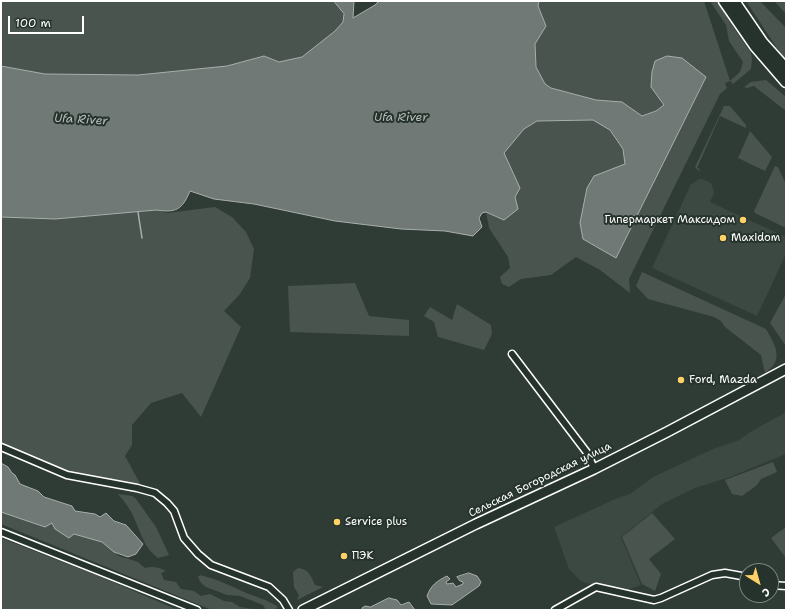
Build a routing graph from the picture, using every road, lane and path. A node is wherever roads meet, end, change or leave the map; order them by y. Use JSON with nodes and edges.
{"nodes":[{"id":1,"x":724,"y":1,"type":"edge"},
{"id":2,"x":734,"y":1,"type":"edge"},
{"id":3,"x":786,"y":69,"type":"edge"},
{"id":4,"x":786,"y":82,"type":"edge"},
{"id":5,"x":512,"y":354,"type":"dead end"},
{"id":6,"x":786,"y":369,"type":"edge"},
{"id":7,"x":1,"y":447,"type":"edge"},
{"id":8,"x":594,"y":469,"type":"junction"},
{"id":9,"x":1,"y":532,"type":"edge"},
{"id":10,"x":739,"y":576,"type":"edge"},
{"id":11,"x":197,"y":610,"type":"edge"},
{"id":12,"x":289,"y":610,"type":"edge"},
{"id":13,"x":303,"y":610,"type":"edge"},
{"id":14,"x":555,"y":610,"type":"edge"}],
"edges":[{"from":1,"to":4,"type":"main road"},
{"from":2,"to":3,"type":"main road"},
{"from":5,"to":8,"type":"street"},
{"from":6,"to":8,"type":"main road","name":"Сельская Богородская улица"},
{"from":7,"to":12,"type":"street"},
{"from":8,"to":13,"type":"main road","name":"Сельская Богородская улица"},
{"from":9,"to":11,"type":"street"},
{"from":10,"to":14,"type":"street"}]}
